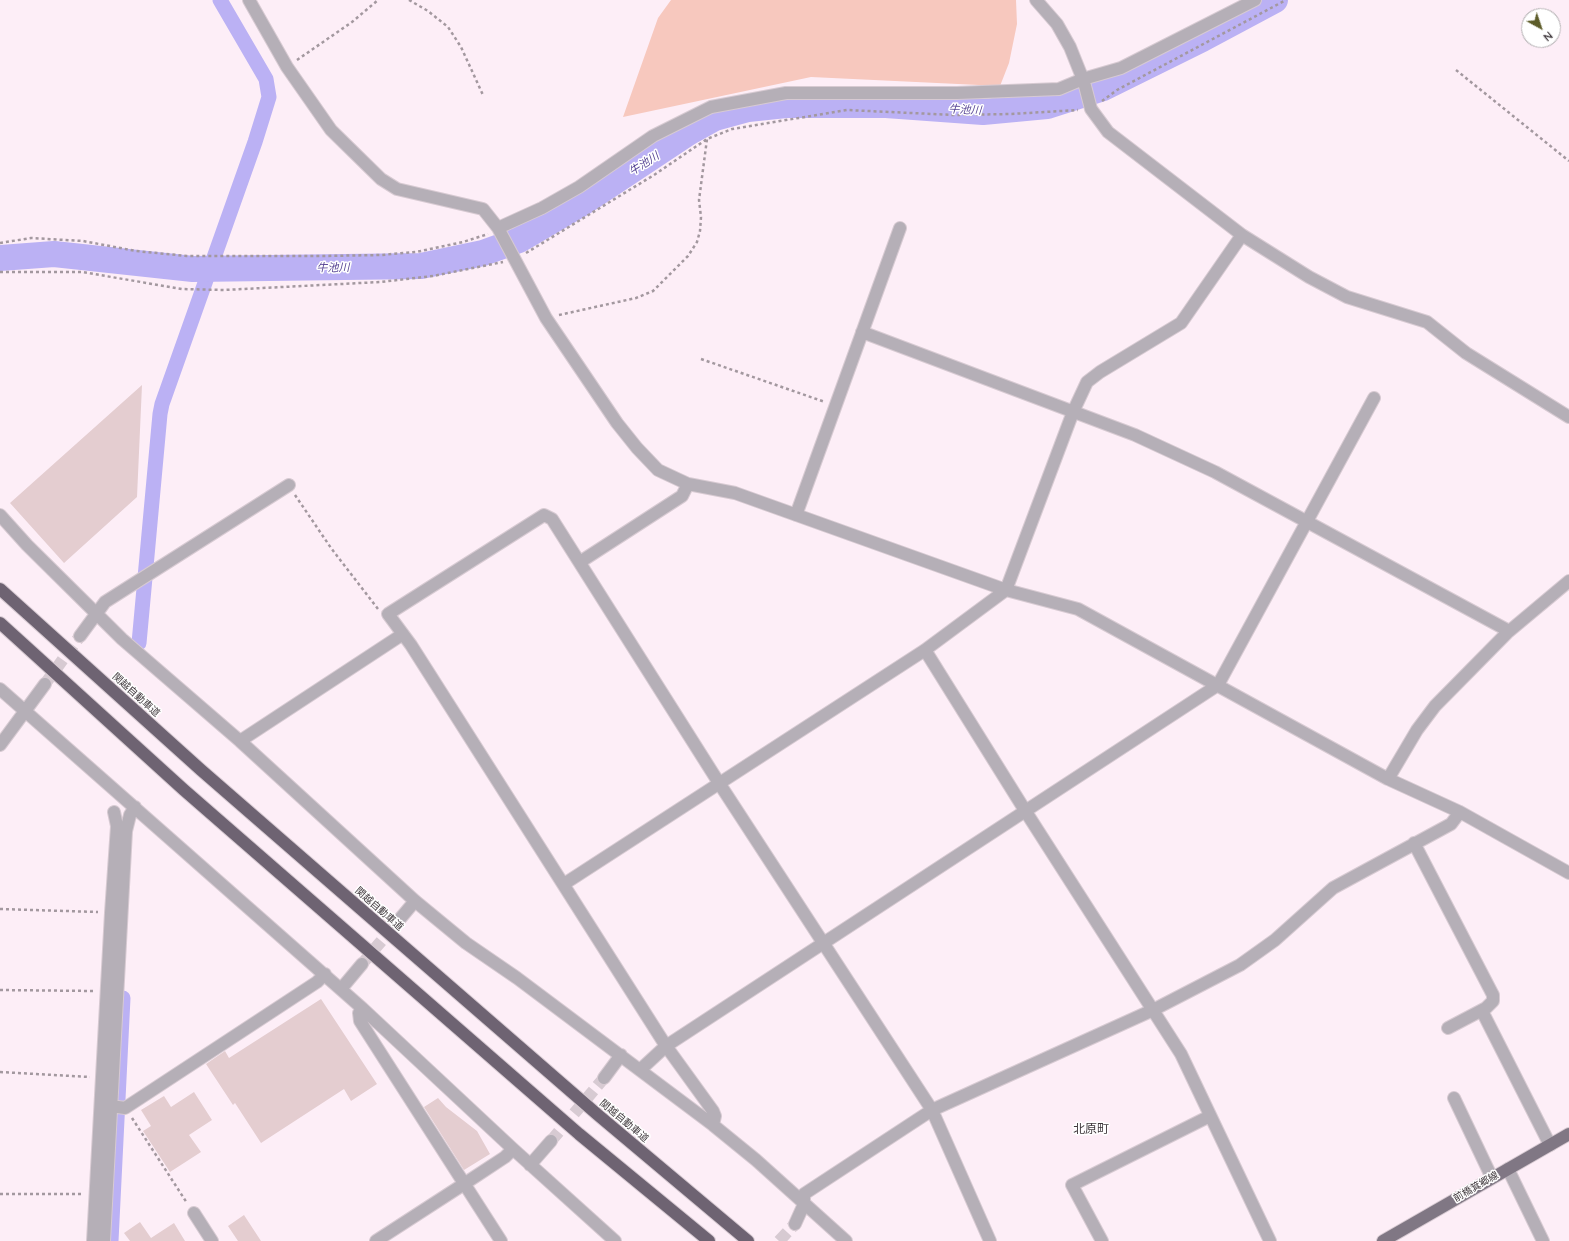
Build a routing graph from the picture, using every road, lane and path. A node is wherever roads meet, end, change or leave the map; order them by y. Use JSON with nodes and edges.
{"nodes":[{"id":1,"x":249,"y":0,"type":"edge"},
{"id":2,"x":378,"y":0,"type":"edge"},
{"id":3,"x":408,"y":0,"type":"edge"},
{"id":4,"x":1036,"y":0,"type":"edge"},
{"id":5,"x":1255,"y":0,"type":"edge"},
{"id":6,"x":1286,"y":0,"type":"edge"},
{"id":7,"x":286,"y":67,"type":"junction"},
{"id":8,"x":1456,"y":70,"type":"dead end"},
{"id":9,"x":1083,"y":79,"type":"junction"},
{"id":10,"x":483,"y":95,"type":"dead end"},
{"id":11,"x":1091,"y":109,"type":"junction"},
{"id":12,"x":707,"y":139,"type":"junction"},
{"id":13,"x":1569,"y":161,"type":"edge"},
{"id":14,"x":900,"y":228,"type":"dead end"},
{"id":15,"x":500,"y":231,"type":"junction"},
{"id":16,"x":1242,"y":235,"type":"junction"},
{"id":17,"x":0,"y":243,"type":"edge"},
{"id":18,"x":514,"y":258,"type":"junction"},
{"id":19,"x":0,"y":272,"type":"edge"},
{"id":20,"x":546,"y":318,"type":"junction"},
{"id":21,"x":862,"y":332,"type":"junction"},
{"id":22,"x":701,"y":359,"type":"dead end"},
{"id":23,"x":1374,"y":398,"type":"dead end"},
{"id":24,"x":836,"y":406,"type":"junction"},
{"id":25,"x":1073,"y":412,"type":"junction"},
{"id":26,"x":1569,"y":417,"type":"edge"},
{"id":27,"x":688,"y":484,"type":"junction"},
{"id":28,"x":289,"y":485,"type":"joint"},
{"id":29,"x":0,"y":515,"type":"edge"},
{"id":30,"x":796,"y":515,"type":"junction"},
{"id":31,"x":1307,"y":522,"type":"junction"},
{"id":32,"x":580,"y":562,"type":"junction"},
{"id":33,"x":1569,"y":581,"type":"edge"},
{"id":34,"x":0,"y":588,"type":"edge"},
{"id":35,"x":1006,"y":590,"type":"junction"},
{"id":36,"x":95,"y":614,"type":"junction"},
{"id":37,"x":388,"y":614,"type":"junction"},
{"id":38,"x":0,"y":623,"type":"edge"},
{"id":39,"x":1508,"y":631,"type":"junction"},
{"id":40,"x":403,"y":634,"type":"junction"},
{"id":41,"x":80,"y":636,"type":"tunnel mouth"},
{"id":42,"x":925,"y":650,"type":"junction"},
{"id":43,"x":45,"y":684,"type":"tunnel mouth"},
{"id":44,"x":1218,"y":685,"type":"junction"},
{"id":45,"x":0,"y":689,"type":"edge"},
{"id":46,"x":25,"y":712,"type":"junction"},
{"id":47,"x":240,"y":741,"type":"junction"},
{"id":48,"x":0,"y":745,"type":"edge"},
{"id":49,"x":1388,"y":779,"type":"junction"},
{"id":50,"x":719,"y":782,"type":"junction"},
{"id":51,"x":135,"y":807,"type":"junction"},
{"id":52,"x":114,"y":812,"type":"dead end"},
{"id":53,"x":1026,"y":812,"type":"junction"},
{"id":54,"x":1460,"y":812,"type":"junction"},
{"id":55,"x":1414,"y":843,"type":"junction"},
{"id":56,"x":1569,"y":873,"type":"edge"},
{"id":57,"x":564,"y":884,"type":"junction"},
{"id":58,"x":415,"y":901,"type":"junction"},
{"id":59,"x":0,"y":909,"type":"edge"},
{"id":60,"x":111,"y":912,"type":"junction"},
{"id":61,"x":399,"y":920,"type":"tunnel mouth"},
{"id":62,"x":824,"y":942,"type":"junction"},
{"id":63,"x":362,"y":964,"type":"tunnel mouth"},
{"id":64,"x":325,"y":974,"type":"junction"},
{"id":65,"x":341,"y":989,"type":"junction"},
{"id":66,"x":0,"y":990,"type":"edge"},
{"id":67,"x":107,"y":991,"type":"junction"},
{"id":68,"x":362,"y":1008,"type":"junction"},
{"id":69,"x":1153,"y":1010,"type":"junction"},
{"id":70,"x":1482,"y":1011,"type":"junction"},
{"id":71,"x":1448,"y":1028,"type":"dead end"},
{"id":72,"x":666,"y":1046,"type":"junction"},
{"id":73,"x":621,"y":1055,"type":"junction"},
{"id":74,"x":640,"y":1070,"type":"junction"},
{"id":75,"x":0,"y":1072,"type":"edge"},
{"id":76,"x":102,"y":1078,"type":"junction"},
{"id":77,"x":604,"y":1078,"type":"tunnel mouth"},
{"id":78,"x":1454,"y":1098,"type":"dead end"},
{"id":79,"x":111,"y":1106,"type":"junction"},
{"id":80,"x":125,"y":1108,"type":"junction"},
{"id":81,"x":932,"y":1110,"type":"junction"},
{"id":82,"x":1210,"y":1116,"type":"junction"},
{"id":83,"x":713,"y":1125,"type":"junction"},
{"id":84,"x":1569,"y":1134,"type":"edge"},
{"id":85,"x":551,"y":1141,"type":"tunnel mouth"},
{"id":86,"x":1550,"y":1145,"type":"junction"},
{"id":87,"x":513,"y":1149,"type":"junction"},
{"id":88,"x":530,"y":1165,"type":"junction"},
{"id":89,"x":1508,"y":1169,"type":"junction"},
{"id":90,"x":1492,"y":1178,"type":"junction"},
{"id":91,"x":464,"y":1184,"type":"junction"},
{"id":92,"x":0,"y":1194,"type":"edge"},
{"id":93,"x":96,"y":1194,"type":"junction"},
{"id":94,"x":804,"y":1204,"type":"junction"},
{"id":95,"x":194,"y":1213,"type":"joint"},
{"id":96,"x":794,"y":1224,"type":"tunnel mouth"},
{"id":97,"x":93,"y":1241,"type":"edge"},
{"id":98,"x":104,"y":1241,"type":"edge"},
{"id":99,"x":212,"y":1241,"type":"edge"},
{"id":100,"x":376,"y":1241,"type":"edge"},
{"id":101,"x":501,"y":1241,"type":"edge"},
{"id":102,"x":615,"y":1241,"type":"edge"},
{"id":103,"x":709,"y":1241,"type":"edge"},
{"id":104,"x":748,"y":1241,"type":"edge"},
{"id":105,"x":846,"y":1241,"type":"edge"},
{"id":106,"x":990,"y":1241,"type":"edge"},
{"id":107,"x":1102,"y":1241,"type":"edge"},
{"id":108,"x":1270,"y":1241,"type":"edge"},
{"id":109,"x":1383,"y":1241,"type":"edge"},
{"id":110,"x":1543,"y":1241,"type":"edge"}],
"edges":[{"from":1,"to":7,"type":"street"},
{"from":2,"to":7,"type":"path"},
{"from":3,"to":10,"type":"path"},
{"from":4,"to":9,"type":"street"},
{"from":5,"to":9,"type":"street"},
{"from":6,"to":11,"type":"path"},
{"from":7,"to":15,"type":"street"},
{"from":8,"to":13,"type":"path"},
{"from":9,"to":11,"type":"street"},
{"from":9,"to":15,"type":"street"},
{"from":11,"to":12,"type":"path"},
{"from":11,"to":16,"type":"street"},
{"from":12,"to":18,"type":"path"},
{"from":12,"to":20,"type":"path"},
{"from":14,"to":21,"type":"street"},
{"from":15,"to":17,"type":"path"},
{"from":15,"to":18,"type":"street"},
{"from":16,"to":25,"type":"street"},
{"from":16,"to":26,"type":"street"},
{"from":18,"to":19,"type":"path"},
{"from":18,"to":20,"type":"street"},
{"from":20,"to":27,"type":"street"},
{"from":21,"to":24,"type":"street"},
{"from":21,"to":25,"type":"street"},
{"from":22,"to":24,"type":"path"},
{"from":23,"to":31,"type":"street"},
{"from":24,"to":30,"type":"street"},
{"from":25,"to":31,"type":"street"},
{"from":25,"to":35,"type":"street"},
{"from":27,"to":30,"type":"street"},
{"from":27,"to":32,"type":"street"},
{"from":28,"to":36,"type":"street"},
{"from":28,"to":37,"type":"path"},
{"from":29,"to":36,"type":"street"},
{"from":30,"to":35,"type":"street"},
{"from":31,"to":39,"type":"street"},
{"from":31,"to":44,"type":"street"},
{"from":32,"to":37,"type":"street"},
{"from":32,"to":50,"type":"street"},
{"from":33,"to":39,"type":"street"},
{"from":34,"to":104,"type":"highway","name":"関越自動車道"},
{"from":35,"to":42,"type":"street"},
{"from":35,"to":44,"type":"street"},
{"from":36,"to":41,"type":"street"},
{"from":36,"to":47,"type":"street"},
{"from":37,"to":40,"type":"street"},
{"from":38,"to":103,"type":"highway"},
{"from":39,"to":49,"type":"street"},
{"from":40,"to":47,"type":"street"},
{"from":40,"to":57,"type":"street"},
{"from":42,"to":50,"type":"street"},
{"from":42,"to":53,"type":"street"},
{"from":43,"to":46,"type":"street"},
{"from":44,"to":49,"type":"street"},
{"from":44,"to":53,"type":"street"},
{"from":45,"to":46,"type":"street"},
{"from":46,"to":48,"type":"street"},
{"from":46,"to":51,"type":"street"},
{"from":47,"to":58,"type":"street"},
{"from":49,"to":54,"type":"street"},
{"from":50,"to":57,"type":"street"},
{"from":50,"to":62,"type":"street"},
{"from":51,"to":64,"type":"street"},
{"from":51,"to":79,"type":"street"},
{"from":52,"to":60,"type":"street"},
{"from":53,"to":62,"type":"street"},
{"from":53,"to":69,"type":"street"},
{"from":54,"to":55,"type":"street"},
{"from":54,"to":56,"type":"street"},
{"from":55,"to":69,"type":"street"},
{"from":55,"to":70,"type":"street"},
{"from":57,"to":72,"type":"street"},
{"from":58,"to":61,"type":"street"},
{"from":58,"to":73,"type":"street"},
{"from":59,"to":60,"type":"path"},
{"from":60,"to":67,"type":"street"},
{"from":62,"to":72,"type":"street"},
{"from":62,"to":81,"type":"street"},
{"from":63,"to":65,"type":"street"},
{"from":64,"to":65,"type":"street"},
{"from":64,"to":80,"type":"street"},
{"from":65,"to":68,"type":"street"},
{"from":66,"to":67,"type":"path"},
{"from":67,"to":76,"type":"street"},
{"from":68,"to":87,"type":"street"},
{"from":68,"to":91,"type":"street"},
{"from":69,"to":81,"type":"street"},
{"from":69,"to":82,"type":"street"},
{"from":70,"to":71,"type":"street"},
{"from":70,"to":86,"type":"street"},
{"from":72,"to":74,"type":"street"},
{"from":72,"to":83,"type":"street"},
{"from":73,"to":74,"type":"street"},
{"from":73,"to":77,"type":"street"},
{"from":74,"to":83,"type":"street"},
{"from":75,"to":76,"type":"path"},
{"from":76,"to":93,"type":"street"},
{"from":78,"to":90,"type":"street"},
{"from":79,"to":80,"type":"street"},
{"from":79,"to":98,"type":"street"},
{"from":80,"to":95,"type":"path"},
{"from":81,"to":94,"type":"street"},
{"from":81,"to":106,"type":"street"},
{"from":82,"to":107,"type":"street"},
{"from":82,"to":108,"type":"street"},
{"from":83,"to":94,"type":"street"},
{"from":84,"to":86,"type":"main road","name":"前橋箕郷線"},
{"from":85,"to":88,"type":"street"},
{"from":86,"to":89,"type":"main road","name":"前橋箕郷線"},
{"from":87,"to":88,"type":"street"},
{"from":87,"to":91,"type":"street"},
{"from":88,"to":102,"type":"street"},
{"from":89,"to":90,"type":"main road","name":"前橋箕郷線"},
{"from":89,"to":110,"type":"street"},
{"from":90,"to":109,"type":"main road","name":"前橋箕郷線"},
{"from":91,"to":100,"type":"street"},
{"from":91,"to":101,"type":"street"},
{"from":92,"to":93,"type":"path"},
{"from":93,"to":97,"type":"street"},
{"from":94,"to":96,"type":"street"},
{"from":94,"to":105,"type":"street"},
{"from":95,"to":99,"type":"street"}]}
